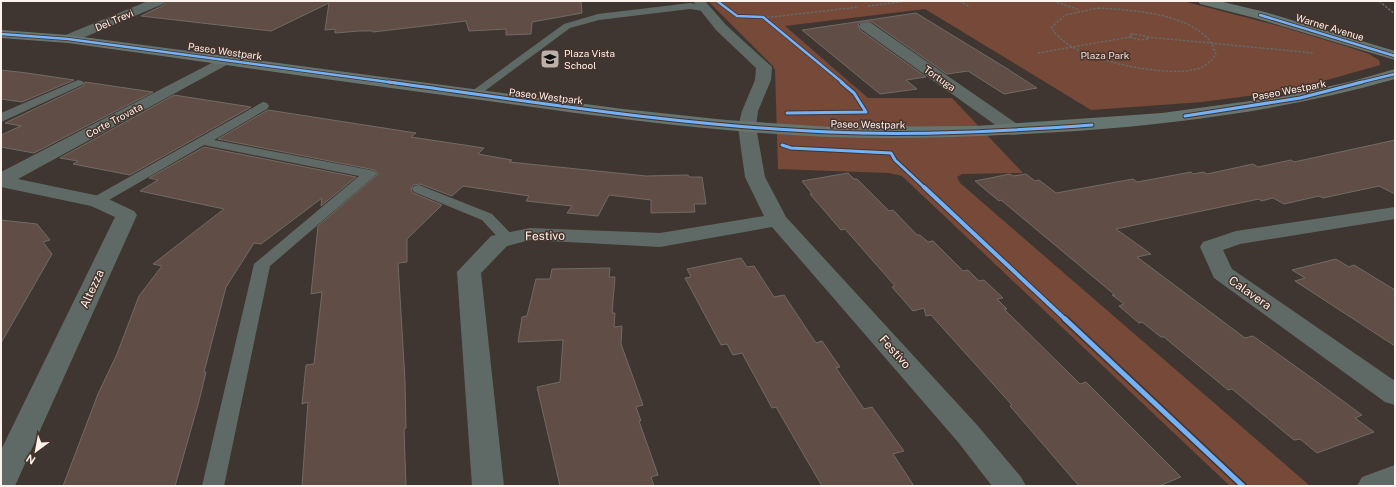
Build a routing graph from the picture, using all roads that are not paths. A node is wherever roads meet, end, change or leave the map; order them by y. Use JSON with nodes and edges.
{"nodes":[{"id":1,"x":159,"y":1,"type":"edge"},
{"id":2,"x":1204,"y":1,"type":"edge"},
{"id":3,"x":1242,"y":1,"type":"edge"},
{"id":4,"x":701,"y":4,"type":"edge"},
{"id":5,"x":866,"y":26,"type":"dead end"},
{"id":6,"x":1,"y":34,"type":"edge"},
{"id":7,"x":68,"y":39,"type":"junction"},
{"id":8,"x":1388,"y":40,"type":"dead end"},
{"id":9,"x":1395,"y":56,"type":"edge"},
{"id":10,"x":227,"y":60,"type":"junction"},
{"id":11,"x":1395,"y":74,"type":"edge"},
{"id":12,"x":78,"y":83,"type":"dead end"},
{"id":13,"x":474,"y":94,"type":"junction"},
{"id":14,"x":263,"y":106,"type":"dead end"},
{"id":15,"x":1,"y":107,"type":"edge"},
{"id":16,"x":20,"y":109,"type":"junction"},
{"id":17,"x":1,"y":118,"type":"edge"},
{"id":18,"x":747,"y":127,"type":"junction"},
{"id":19,"x":1014,"y":130,"type":"junction"},
{"id":20,"x":201,"y":141,"type":"junction"},
{"id":21,"x":1,"y":181,"type":"edge"},
{"id":22,"x":419,"y":189,"type":"dead end"},
{"id":23,"x":97,"y":201,"type":"junction"},
{"id":24,"x":1395,"y":213,"type":"edge"},
{"id":25,"x":777,"y":220,"type":"junction"},
{"id":26,"x":508,"y":239,"type":"junction"},
{"id":27,"x":1395,"y":396,"type":"edge"},
{"id":28,"x":1395,"y":478,"type":"edge"},
{"id":29,"x":1,"y":482,"type":"edge"},
{"id":30,"x":213,"y":486,"type":"edge"},
{"id":31,"x":488,"y":486,"type":"edge"},
{"id":32,"x":1010,"y":486,"type":"edge"},
{"id":33,"x":1373,"y":486,"type":"edge"}],
"edges":[{"from":1,"to":7,"type":"street","name":"Del Trevi"},
{"from":2,"to":9,"type":"street","name":"Warner Avenue"},
{"from":3,"to":8,"type":"street","name":"Warner Avenue"},
{"from":4,"to":13,"type":"lane"},
{"from":4,"to":18,"type":"street","name":"Festivo"},
{"from":5,"to":19,"type":"street","name":"Tortuga"},
{"from":6,"to":7,"type":"street","name":"Paseo Westpark"},
{"from":7,"to":10,"type":"street","name":"Paseo Westpark"},
{"from":10,"to":13,"type":"street","name":"Paseo Westpark"},
{"from":10,"to":21,"type":"street","name":"Corte Trovata"},
{"from":11,"to":19,"type":"street","name":"Paseo Westpark"},
{"from":12,"to":16,"type":"lane"},
{"from":13,"to":18,"type":"street","name":"Paseo Westpark"},
{"from":14,"to":20,"type":"lane"},
{"from":15,"to":16,"type":"lane"},
{"from":16,"to":17,"type":"lane"},
{"from":18,"to":19,"type":"street","name":"Paseo Westpark"},
{"from":18,"to":25,"type":"street","name":"Festivo"},
{"from":20,"to":23,"type":"lane"},
{"from":20,"to":30,"type":"lane"},
{"from":21,"to":23,"type":"street","name":"Altezza"},
{"from":22,"to":26,"type":"lane"},
{"from":23,"to":29,"type":"street","name":"Altezza"},
{"from":24,"to":27,"type":"street","name":"Calavera"},
{"from":25,"to":26,"type":"street","name":"Festivo"},
{"from":25,"to":32,"type":"street","name":"Festivo"},
{"from":26,"to":31,"type":"street","name":"Festivo"},
{"from":28,"to":33,"type":"street"}]}
